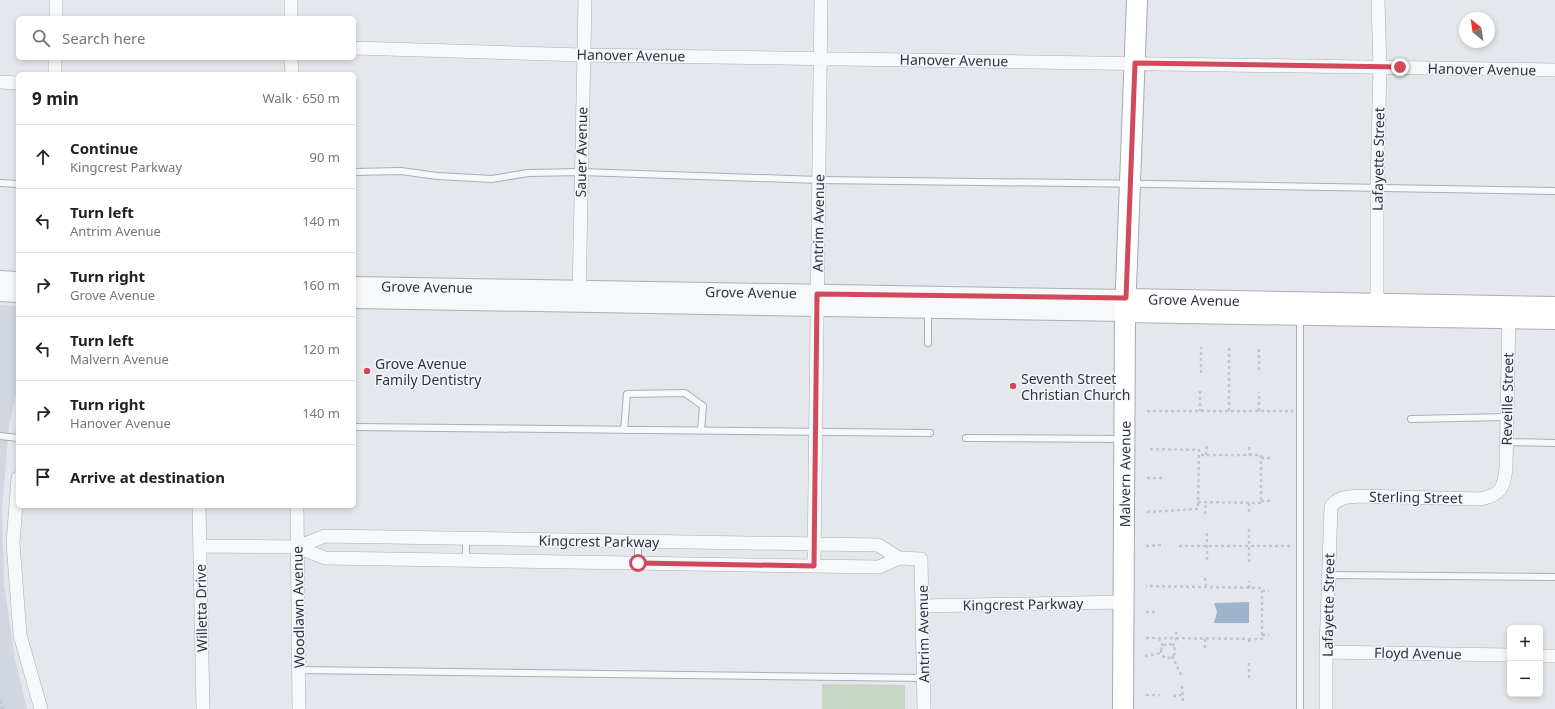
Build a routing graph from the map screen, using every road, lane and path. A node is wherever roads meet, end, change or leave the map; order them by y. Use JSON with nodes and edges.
{"nodes":[{"id":1,"x":56,"y":0,"type":"edge"},
{"id":2,"x":291,"y":0,"type":"edge"},
{"id":3,"x":585,"y":0,"type":"edge"},
{"id":4,"x":821,"y":0,"type":"edge"},
{"id":5,"x":1137,"y":0,"type":"edge"},
{"id":6,"x":1378,"y":0,"type":"edge"},
{"id":7,"x":56,"y":16,"type":"edge"},
{"id":8,"x":291,"y":16,"type":"edge"},
{"id":9,"x":356,"y":48,"type":"edge"},
{"id":10,"x":583,"y":55,"type":"junction"},
{"id":11,"x":820,"y":57,"type":"junction"},
{"id":12,"x":55,"y":60,"type":"edge"},
{"id":13,"x":291,"y":60,"type":"edge"},
{"id":14,"x":1135,"y":63,"type":"junction"},
{"id":15,"x":1380,"y":67,"type":"junction"},
{"id":16,"x":1555,"y":70,"type":"edge"},
{"id":17,"x":55,"y":72,"type":"edge"},
{"id":18,"x":292,"y":72,"type":"edge"},
{"id":19,"x":0,"y":82,"type":"edge"},
{"id":20,"x":16,"y":83,"type":"edge"},
{"id":21,"x":356,"y":172,"type":"edge"},
{"id":22,"x":581,"y":172,"type":"junction"},
{"id":23,"x":819,"y":180,"type":"junction"},
{"id":24,"x":0,"y":183,"type":"edge"},
{"id":25,"x":16,"y":184,"type":"edge"},
{"id":26,"x":1130,"y":184,"type":"junction"},
{"id":27,"x":1377,"y":187,"type":"junction"},
{"id":28,"x":1555,"y":191,"type":"edge"},
{"id":29,"x":0,"y":280,"type":"edge"},
{"id":30,"x":16,"y":280,"type":"edge"},
{"id":31,"x":356,"y":286,"type":"edge"},
{"id":32,"x":0,"y":293,"type":"edge"},
{"id":33,"x":16,"y":294,"type":"edge"},
{"id":34,"x":579,"y":296,"type":"junction"},
{"id":35,"x":356,"y":300,"type":"edge"},
{"id":36,"x":817,"y":300,"type":"junction"},
{"id":37,"x":1126,"y":306,"type":"junction"},
{"id":38,"x":1555,"y":306,"type":"edge"},
{"id":39,"x":928,"y":309,"type":"junction"},
{"id":40,"x":1377,"y":310,"type":"junction"},
{"id":41,"x":1509,"y":312,"type":"junction"},
{"id":42,"x":1300,"y":317,"type":"junction"},
{"id":43,"x":1555,"y":320,"type":"edge"},
{"id":44,"x":928,"y":343,"type":"dead end"},
{"id":45,"x":1201,"y":348,"type":"dead end"},
{"id":46,"x":1229,"y":348,"type":"dead end"},
{"id":47,"x":1259,"y":349,"type":"dead end"},
{"id":48,"x":1201,"y":372,"type":"dead end"},
{"id":49,"x":1259,"y":373,"type":"dead end"},
{"id":50,"x":1200,"y":391,"type":"dead end"},
{"id":51,"x":1259,"y":392,"type":"dead end"},
{"id":52,"x":1147,"y":411,"type":"dead end"},
{"id":53,"x":1200,"y":411,"type":"junction"},
{"id":54,"x":1229,"y":411,"type":"junction"},
{"id":55,"x":1259,"y":411,"type":"junction"},
{"id":56,"x":1300,"y":411,"type":"junction"},
{"id":57,"x":1507,"y":417,"type":"junction"},
{"id":58,"x":1411,"y":418,"type":"dead end"},
{"id":59,"x":356,"y":427,"type":"edge"},
{"id":60,"x":624,"y":430,"type":"junction"},
{"id":61,"x":701,"y":431,"type":"junction"},
{"id":62,"x":815,"y":433,"type":"junction"},
{"id":63,"x":930,"y":433,"type":"dead end"},
{"id":64,"x":0,"y":436,"type":"edge"},
{"id":65,"x":16,"y":438,"type":"edge"},
{"id":66,"x":966,"y":438,"type":"dead end"},
{"id":67,"x":1125,"y":439,"type":"junction"},
{"id":68,"x":1506,"y":442,"type":"junction"},
{"id":69,"x":1555,"y":443,"type":"edge"},
{"id":70,"x":1207,"y":444,"type":"dead end"},
{"id":71,"x":1249,"y":447,"type":"dead end"},
{"id":72,"x":1147,"y":449,"type":"dead end"},
{"id":73,"x":1199,"y":455,"type":"junction"},
{"id":74,"x":1206,"y":455,"type":"junction"},
{"id":75,"x":1250,"y":455,"type":"junction"},
{"id":76,"x":1261,"y":458,"type":"junction"},
{"id":77,"x":1270,"y":458,"type":"dead end"},
{"id":78,"x":1147,"y":478,"type":"dead end"},
{"id":79,"x":1162,"y":478,"type":"dead end"},
{"id":80,"x":1499,"y":492,"type":"joint"},
{"id":81,"x":16,"y":500,"type":"edge"},
{"id":82,"x":1270,"y":500,"type":"dead end"},
{"id":83,"x":1261,"y":501,"type":"junction"},
{"id":84,"x":1198,"y":502,"type":"junction"},
{"id":85,"x":1206,"y":502,"type":"junction"},
{"id":86,"x":1249,"y":503,"type":"junction"},
{"id":87,"x":1334,"y":503,"type":"joint"},
{"id":88,"x":199,"y":508,"type":"edge"},
{"id":89,"x":297,"y":508,"type":"edge"},
{"id":90,"x":1147,"y":512,"type":"dead end"},
{"id":91,"x":1249,"y":512,"type":"dead end"},
{"id":92,"x":1205,"y":514,"type":"dead end"},
{"id":93,"x":1249,"y":529,"type":"dead end"},
{"id":94,"x":1207,"y":533,"type":"dead end"},
{"id":95,"x":466,"y":538,"type":"junction"},
{"id":96,"x":638,"y":541,"type":"junction"},
{"id":97,"x":814,"y":544,"type":"junction"},
{"id":98,"x":1161,"y":545,"type":"dead end"},
{"id":99,"x":200,"y":546,"type":"junction"},
{"id":100,"x":1146,"y":546,"type":"dead end"},
{"id":101,"x":1179,"y":546,"type":"dead end"},
{"id":102,"x":1207,"y":546,"type":"junction"},
{"id":103,"x":1249,"y":546,"type":"junction"},
{"id":104,"x":1300,"y":546,"type":"junction"},
{"id":105,"x":297,"y":547,"type":"junction"},
{"id":106,"x":899,"y":558,"type":"junction"},
{"id":107,"x":921,"y":559,"type":"joint"},
{"id":108,"x":466,"y":560,"type":"junction"},
{"id":109,"x":1207,"y":560,"type":"dead end"},
{"id":110,"x":638,"y":563,"type":"junction"},
{"id":111,"x":1249,"y":563,"type":"dead end"},
{"id":112,"x":814,"y":566,"type":"junction"},
{"id":113,"x":1328,"y":575,"type":"junction"},
{"id":114,"x":1555,"y":577,"type":"edge"},
{"id":115,"x":1206,"y":578,"type":"dead end"},
{"id":116,"x":1249,"y":581,"type":"dead end"},
{"id":117,"x":1146,"y":586,"type":"dead end"},
{"id":118,"x":1206,"y":587,"type":"junction"},
{"id":119,"x":1249,"y":588,"type":"junction"},
{"id":120,"x":1262,"y":591,"type":"junction"},
{"id":121,"x":1269,"y":591,"type":"dead end"},
{"id":122,"x":1123,"y":602,"type":"junction"},
{"id":123,"x":922,"y":606,"type":"junction"},
{"id":124,"x":1146,"y":612,"type":"dead end"},
{"id":125,"x":1158,"y":612,"type":"dead end"},
{"id":126,"x":1176,"y":632,"type":"dead end"},
{"id":127,"x":1262,"y":635,"type":"junction"},
{"id":128,"x":1269,"y":635,"type":"dead end"},
{"id":129,"x":1146,"y":638,"type":"dead end"},
{"id":130,"x":1159,"y":638,"type":"junction"},
{"id":131,"x":1176,"y":639,"type":"junction"},
{"id":132,"x":1205,"y":639,"type":"junction"},
{"id":133,"x":1249,"y":639,"type":"junction"},
{"id":134,"x":1163,"y":646,"type":"junction"},
{"id":135,"x":1173,"y":646,"type":"junction"},
{"id":136,"x":1249,"y":646,"type":"dead end"},
{"id":137,"x":1205,"y":648,"type":"dead end"},
{"id":138,"x":1326,"y":652,"type":"junction"},
{"id":139,"x":1162,"y":653,"type":"junction"},
{"id":140,"x":1507,"y":655,"type":"edge"},
{"id":141,"x":1146,"y":656,"type":"dead end"},
{"id":142,"x":1172,"y":656,"type":"junction"},
{"id":143,"x":1543,"y":656,"type":"edge"},
{"id":144,"x":1555,"y":656,"type":"edge"},
{"id":145,"x":1249,"y":663,"type":"dead end"},
{"id":146,"x":299,"y":670,"type":"junction"},
{"id":147,"x":1182,"y":677,"type":"dead end"},
{"id":148,"x":924,"y":678,"type":"junction"},
{"id":149,"x":1249,"y":678,"type":"dead end"},
{"id":150,"x":1182,"y":686,"type":"dead end"},
{"id":151,"x":1146,"y":695,"type":"dead end"},
{"id":152,"x":1182,"y":695,"type":"junction"},
{"id":153,"x":1160,"y":696,"type":"dead end"},
{"id":154,"x":1173,"y":696,"type":"dead end"},
{"id":155,"x":0,"y":701,"type":"edge"},
{"id":156,"x":1183,"y":704,"type":"dead end"},
{"id":157,"x":3,"y":709,"type":"edge"},
{"id":158,"x":41,"y":709,"type":"edge"},
{"id":159,"x":203,"y":709,"type":"edge"},
{"id":160,"x":299,"y":709,"type":"edge"},
{"id":161,"x":924,"y":709,"type":"edge"},
{"id":162,"x":1123,"y":709,"type":"edge"},
{"id":163,"x":1300,"y":709,"type":"edge"},
{"id":164,"x":1326,"y":709,"type":"edge"}],
"edges":[{"from":1,"to":7,"type":"street"},
{"from":2,"to":8,"type":"street"},
{"from":3,"to":10,"type":"street","name":"Sauer Avenue"},
{"from":4,"to":11,"type":"street","name":"Antrim Avenue"},
{"from":5,"to":14,"type":"main road","name":"Malvern Avenue"},
{"from":6,"to":15,"type":"street","name":"Lafayette Street"},
{"from":9,"to":10,"type":"street","name":"Hanover Avenue"},
{"from":10,"to":11,"type":"street","name":"Hanover Avenue"},
{"from":10,"to":22,"type":"street","name":"Sauer Avenue"},
{"from":11,"to":14,"type":"street","name":"Hanover Avenue"},
{"from":11,"to":23,"type":"street","name":"Antrim Avenue"},
{"from":12,"to":17,"type":"street"},
{"from":13,"to":18,"type":"street"},
{"from":14,"to":15,"type":"street","name":"Hanover Avenue"},
{"from":14,"to":26,"type":"main road","name":"Malvern Avenue"},
{"from":15,"to":16,"type":"street","name":"Hanover Avenue"},
{"from":15,"to":27,"type":"street","name":"Lafayette Street"},
{"from":19,"to":20,"type":"street"},
{"from":21,"to":22,"type":"lane"},
{"from":22,"to":23,"type":"lane"},
{"from":22,"to":34,"type":"street","name":"Sauer Avenue"},
{"from":23,"to":26,"type":"lane"},
{"from":23,"to":36,"type":"street","name":"Antrim Avenue"},
{"from":24,"to":25,"type":"lane"},
{"from":26,"to":27,"type":"lane"},
{"from":26,"to":37,"type":"main road","name":"Malvern Avenue"},
{"from":27,"to":28,"type":"lane"},
{"from":27,"to":40,"type":"street","name":"Lafayette Street"},
{"from":29,"to":30,"type":"street"},
{"from":31,"to":34,"type":"street","name":"Grove Avenue"},
{"from":32,"to":33,"type":"street"},
{"from":34,"to":35,"type":"street","name":"Grove Avenue"},
{"from":34,"to":36,"type":"street","name":"Grove Avenue"},
{"from":36,"to":37,"type":"street","name":"Grove Avenue"},
{"from":36,"to":39,"type":"street","name":"Grove Avenue"},
{"from":36,"to":62,"type":"street","name":"Antrim Avenue"},
{"from":37,"to":39,"type":"street","name":"Grove Avenue"},
{"from":37,"to":40,"type":"main road","name":"Grove Avenue"},
{"from":37,"to":42,"type":"main road","name":"Grove Avenue"},
{"from":37,"to":67,"type":"main road","name":"Malvern Avenue"},
{"from":38,"to":41,"type":"main road","name":"Grove Avenue"},
{"from":39,"to":44,"type":"lane"},
{"from":40,"to":41,"type":"main road","name":"Grove Avenue"},
{"from":40,"to":42,"type":"main road","name":"Grove Avenue"},
{"from":41,"to":43,"type":"main road","name":"Grove Avenue"},
{"from":41,"to":57,"type":"street","name":"Reveille Street"},
{"from":42,"to":56,"type":"lane"},
{"from":45,"to":48,"type":"path"},
{"from":46,"to":54,"type":"path"},
{"from":47,"to":49,"type":"path"},
{"from":50,"to":53,"type":"path"},
{"from":51,"to":55,"type":"path"},
{"from":52,"to":53,"type":"path"},
{"from":53,"to":54,"type":"path"},
{"from":54,"to":55,"type":"path"},
{"from":55,"to":56,"type":"path"},
{"from":56,"to":104,"type":"lane"},
{"from":57,"to":58,"type":"lane"},
{"from":57,"to":68,"type":"street","name":"Reveille Street"},
{"from":59,"to":60,"type":"lane"},
{"from":60,"to":61,"type":"lane"},
{"from":60,"to":61,"type":"lane"},
{"from":61,"to":62,"type":"lane"},
{"from":62,"to":63,"type":"lane"},
{"from":62,"to":97,"type":"street","name":"Antrim Avenue"},
{"from":64,"to":65,"type":"lane"},
{"from":66,"to":67,"type":"lane"},
{"from":67,"to":122,"type":"main road","name":"Malvern Avenue"},
{"from":68,"to":69,"type":"lane"},
{"from":68,"to":80,"type":"street","name":"Reveille Street"},
{"from":70,"to":74,"type":"path"},
{"from":71,"to":75,"type":"path"},
{"from":72,"to":73,"type":"path"},
{"from":73,"to":74,"type":"path"},
{"from":73,"to":84,"type":"path"},
{"from":74,"to":75,"type":"path"},
{"from":75,"to":76,"type":"path"},
{"from":76,"to":77,"type":"path"},
{"from":76,"to":83,"type":"path"},
{"from":78,"to":79,"type":"path"},
{"from":80,"to":87,"type":"street","name":"Sterling Street"},
{"from":81,"to":158,"type":"street"},
{"from":82,"to":83,"type":"path"},
{"from":83,"to":86,"type":"path"},
{"from":84,"to":85,"type":"path"},
{"from":84,"to":90,"type":"path"},
{"from":85,"to":86,"type":"path"},
{"from":85,"to":92,"type":"path"},
{"from":86,"to":91,"type":"path"},
{"from":87,"to":113,"type":"street","name":"Lafayette Street"},
{"from":88,"to":99,"type":"street","name":"Willetta Drive"},
{"from":89,"to":105,"type":"street","name":"Woodlawn Avenue"},
{"from":93,"to":103,"type":"path"},
{"from":94,"to":102,"type":"path"},
{"from":95,"to":96,"type":"street","name":"Kingcrest Parkway"},
{"from":95,"to":105,"type":"street","name":"Kingcrest Parkway"},
{"from":95,"to":108,"type":"lane"},
{"from":96,"to":97,"type":"street","name":"Kingcrest Parkway"},
{"from":96,"to":110,"type":"lane"},
{"from":97,"to":106,"type":"street","name":"Kingcrest Parkway"},
{"from":97,"to":112,"type":"street","name":"Antrim Avenue"},
{"from":98,"to":100,"type":"path"},
{"from":99,"to":105,"type":"street","name":"Kingcrest Parkway"},
{"from":99,"to":159,"type":"street","name":"Willetta Drive"},
{"from":101,"to":102,"type":"path"},
{"from":102,"to":103,"type":"path"},
{"from":102,"to":109,"type":"path"},
{"from":103,"to":104,"type":"path"},
{"from":103,"to":111,"type":"path"},
{"from":104,"to":163,"type":"lane"},
{"from":105,"to":108,"type":"street","name":"Kingcrest Parkway"},
{"from":105,"to":146,"type":"street","name":"Woodlawn Avenue"},
{"from":106,"to":107,"type":"street","name":"Kingcrest Parkway"},
{"from":106,"to":112,"type":"street","name":"Kingcrest Parkway"},
{"from":107,"to":123,"type":"street","name":"Antrim Avenue"},
{"from":108,"to":110,"type":"street","name":"Kingcrest Parkway"},
{"from":110,"to":112,"type":"street","name":"Kingcrest Parkway"},
{"from":113,"to":114,"type":"lane"},
{"from":113,"to":138,"type":"street","name":"Lafayette Street"},
{"from":115,"to":118,"type":"path"},
{"from":116,"to":119,"type":"path"},
{"from":117,"to":118,"type":"path"},
{"from":118,"to":119,"type":"path"},
{"from":119,"to":120,"type":"path"},
{"from":120,"to":121,"type":"path"},
{"from":120,"to":127,"type":"path"},
{"from":122,"to":123,"type":"street","name":"Kingcrest Parkway"},
{"from":122,"to":162,"type":"main road","name":"Malvern Avenue"},
{"from":123,"to":148,"type":"street","name":"Antrim Avenue"},
{"from":124,"to":125,"type":"path"},
{"from":126,"to":131,"type":"path"},
{"from":127,"to":128,"type":"path"},
{"from":127,"to":133,"type":"path"},
{"from":129,"to":130,"type":"path"},
{"from":130,"to":131,"type":"path"},
{"from":130,"to":134,"type":"path"},
{"from":131,"to":132,"type":"path"},
{"from":131,"to":135,"type":"path"},
{"from":132,"to":133,"type":"path"},
{"from":132,"to":137,"type":"path"},
{"from":133,"to":136,"type":"path"},
{"from":134,"to":135,"type":"path"},
{"from":134,"to":139,"type":"path"},
{"from":135,"to":142,"type":"path"},
{"from":138,"to":140,"type":"street","name":"Floyd Avenue"},
{"from":138,"to":164,"type":"street","name":"Lafayette Street"},
{"from":139,"to":141,"type":"path"},
{"from":139,"to":142,"type":"path"},
{"from":142,"to":147,"type":"path"},
{"from":143,"to":144,"type":"street"},
{"from":145,"to":149,"type":"path"},
{"from":146,"to":148,"type":"lane"},
{"from":146,"to":160,"type":"street","name":"Woodlawn Avenue"},
{"from":148,"to":161,"type":"street","name":"Antrim Avenue"},
{"from":150,"to":152,"type":"path"},
{"from":151,"to":153,"type":"path"},
{"from":152,"to":154,"type":"path"},
{"from":152,"to":156,"type":"path"},
{"from":155,"to":157,"type":"path"}]}
